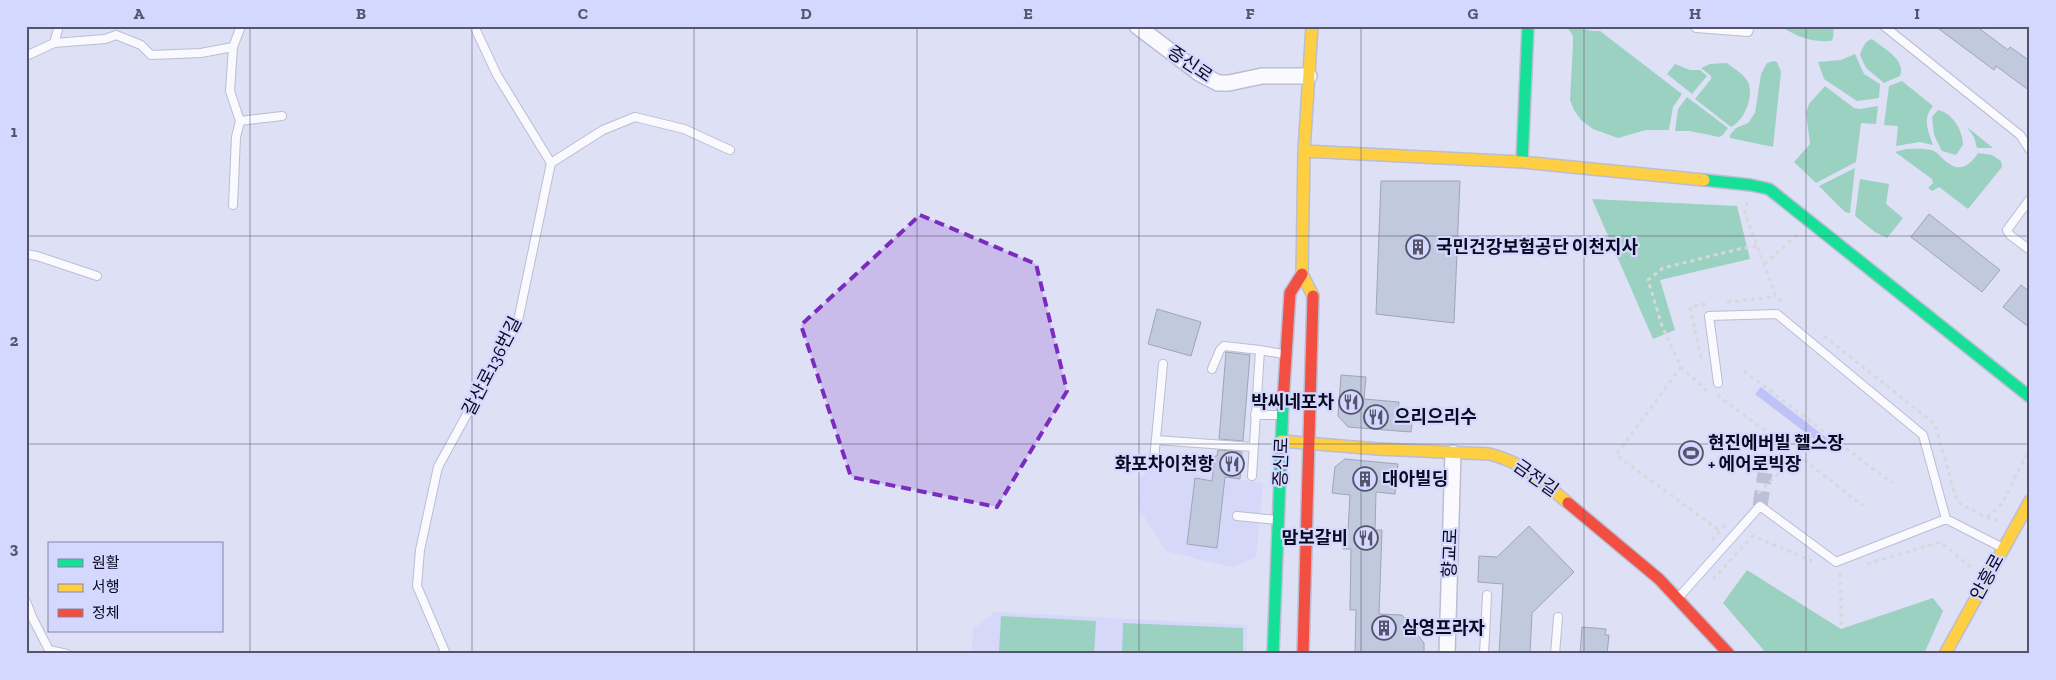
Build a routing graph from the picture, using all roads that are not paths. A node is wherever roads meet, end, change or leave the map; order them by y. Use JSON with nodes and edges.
{"nodes":[{"id":1,"x":59,"y":26,"type":"edge"},
{"id":2,"x":241,"y":26,"type":"edge"},
{"id":3,"x":474,"y":26,"type":"edge"},
{"id":4,"x":1137,"y":26,"type":"edge"},
{"id":5,"x":1312,"y":26,"type":"edge"},
{"id":6,"x":1528,"y":26,"type":"edge"},
{"id":7,"x":1694,"y":26,"type":"edge"},
{"id":8,"x":1750,"y":26,"type":"edge"},
{"id":9,"x":1884,"y":26,"type":"edge"},
{"id":10,"x":54,"y":43,"type":"junction"},
{"id":11,"x":233,"y":47,"type":"junction"},
{"id":12,"x":26,"y":56,"type":"edge"},
{"id":13,"x":1309,"y":76,"type":"junction"},
{"id":14,"x":282,"y":116,"type":"dead end"},
{"id":15,"x":240,"y":121,"type":"junction"},
{"id":16,"x":2030,"y":131,"type":"edge"},
{"id":17,"x":2024,"y":139,"type":"junction"},
{"id":18,"x":730,"y":150,"type":"dead end"},
{"id":19,"x":2030,"y":150,"type":"edge"},
{"id":20,"x":1304,"y":151,"type":"junction"},
{"id":21,"x":1522,"y":162,"type":"junction"},
{"id":22,"x":551,"y":163,"type":"junction"},
{"id":23,"x":2030,"y":200,"type":"edge"},
{"id":24,"x":233,"y":205,"type":"dead end"},
{"id":25,"x":2030,"y":250,"type":"edge"},
{"id":26,"x":26,"y":254,"type":"edge"},
{"id":27,"x":1302,"y":274,"type":"junction"},
{"id":28,"x":97,"y":276,"type":"dead end"},
{"id":29,"x":1260,"y":350,"type":"junction"},
{"id":30,"x":1285,"y":355,"type":"junction"},
{"id":31,"x":1163,"y":364,"type":"dead end"},
{"id":32,"x":1212,"y":369,"type":"dead end"},
{"id":33,"x":1718,"y":384,"type":"dead end"},
{"id":34,"x":2030,"y":397,"type":"edge"},
{"id":35,"x":1256,"y":415,"type":"junction"},
{"id":36,"x":1282,"y":415,"type":"junction"},
{"id":37,"x":1156,"y":440,"type":"junction"},
{"id":38,"x":1281,"y":441,"type":"junction"},
{"id":39,"x":1308,"y":444,"type":"junction"},
{"id":40,"x":1254,"y":448,"type":"junction"},
{"id":41,"x":1453,"y":453,"type":"junction"},
{"id":42,"x":1154,"y":460,"type":"dead end"},
{"id":43,"x":1252,"y":476,"type":"dead end"},
{"id":44,"x":2030,"y":501,"type":"edge"},
{"id":45,"x":1237,"y":516,"type":"dead end"},
{"id":46,"x":1279,"y":520,"type":"junction"},
{"id":47,"x":1946,"y":520,"type":"junction"},
{"id":48,"x":2003,"y":548,"type":"junction"},
{"id":49,"x":1487,"y":595,"type":"dead end"},
{"id":50,"x":1678,"y":598,"type":"junction"},
{"id":51,"x":26,"y":601,"type":"edge"},
{"id":52,"x":1558,"y":617,"type":"dead end"},
{"id":53,"x":67,"y":654,"type":"edge"},
{"id":54,"x":446,"y":654,"type":"edge"},
{"id":55,"x":1273,"y":654,"type":"edge"},
{"id":56,"x":1303,"y":654,"type":"edge"},
{"id":57,"x":1447,"y":654,"type":"edge"},
{"id":58,"x":1484,"y":654,"type":"edge"},
{"id":59,"x":1555,"y":654,"type":"edge"},
{"id":60,"x":1729,"y":654,"type":"edge"},
{"id":61,"x":1945,"y":654,"type":"edge"}],
"edges":[{"from":1,"to":10,"type":"lane"},
{"from":2,"to":11,"type":"lane"},
{"from":3,"to":22,"type":"lane"},
{"from":4,"to":13,"type":"street","name":"증신로"},
{"from":5,"to":13,"type":"street","name":"증신로"},
{"from":6,"to":21,"type":"street"},
{"from":7,"to":8,"type":"lane"},
{"from":9,"to":17,"type":"lane"},
{"from":10,"to":11,"type":"lane"},
{"from":10,"to":12,"type":"lane"},
{"from":11,"to":15,"type":"lane"},
{"from":13,"to":20,"type":"street","name":"증신로"},
{"from":14,"to":15,"type":"lane"},
{"from":15,"to":24,"type":"lane"},
{"from":16,"to":17,"type":"lane"},
{"from":17,"to":19,"type":"lane"},
{"from":18,"to":22,"type":"lane"},
{"from":20,"to":21,"type":"street"},
{"from":20,"to":27,"type":"street","name":"증신로"},
{"from":21,"to":34,"type":"street"},
{"from":22,"to":54,"type":"lane","name":"갈산로136번길"},
{"from":23,"to":25,"type":"lane"},
{"from":26,"to":28,"type":"lane"},
{"from":27,"to":30,"type":"street","name":"증신로"},
{"from":27,"to":39,"type":"street","name":"증신로"},
{"from":29,"to":30,"type":"lane"},
{"from":29,"to":32,"type":"lane"},
{"from":29,"to":35,"type":"lane"},
{"from":30,"to":36,"type":"street","name":"증신로"},
{"from":31,"to":37,"type":"lane"},
{"from":33,"to":47,"type":"lane"},
{"from":35,"to":36,"type":"lane"},
{"from":35,"to":40,"type":"lane"},
{"from":36,"to":38,"type":"street","name":"증신로"},
{"from":37,"to":40,"type":"lane"},
{"from":37,"to":42,"type":"lane"},
{"from":38,"to":39,"type":"street","name":"금전길"},
{"from":38,"to":46,"type":"street","name":"증신로"},
{"from":39,"to":41,"type":"street","name":"금전길"},
{"from":39,"to":56,"type":"street","name":"증신로"},
{"from":40,"to":43,"type":"lane"},
{"from":41,"to":50,"type":"street","name":"금전길"},
{"from":41,"to":57,"type":"street","name":"향교로"},
{"from":44,"to":48,"type":"street","name":"안흥로"},
{"from":45,"to":46,"type":"lane"},
{"from":46,"to":55,"type":"street","name":"증신로"},
{"from":47,"to":48,"type":"lane"},
{"from":47,"to":50,"type":"lane"},
{"from":48,"to":61,"type":"street","name":"안흥로"},
{"from":49,"to":58,"type":"lane"},
{"from":50,"to":60,"type":"street","name":"금전길"},
{"from":51,"to":53,"type":"lane"},
{"from":52,"to":59,"type":"lane"}]}
